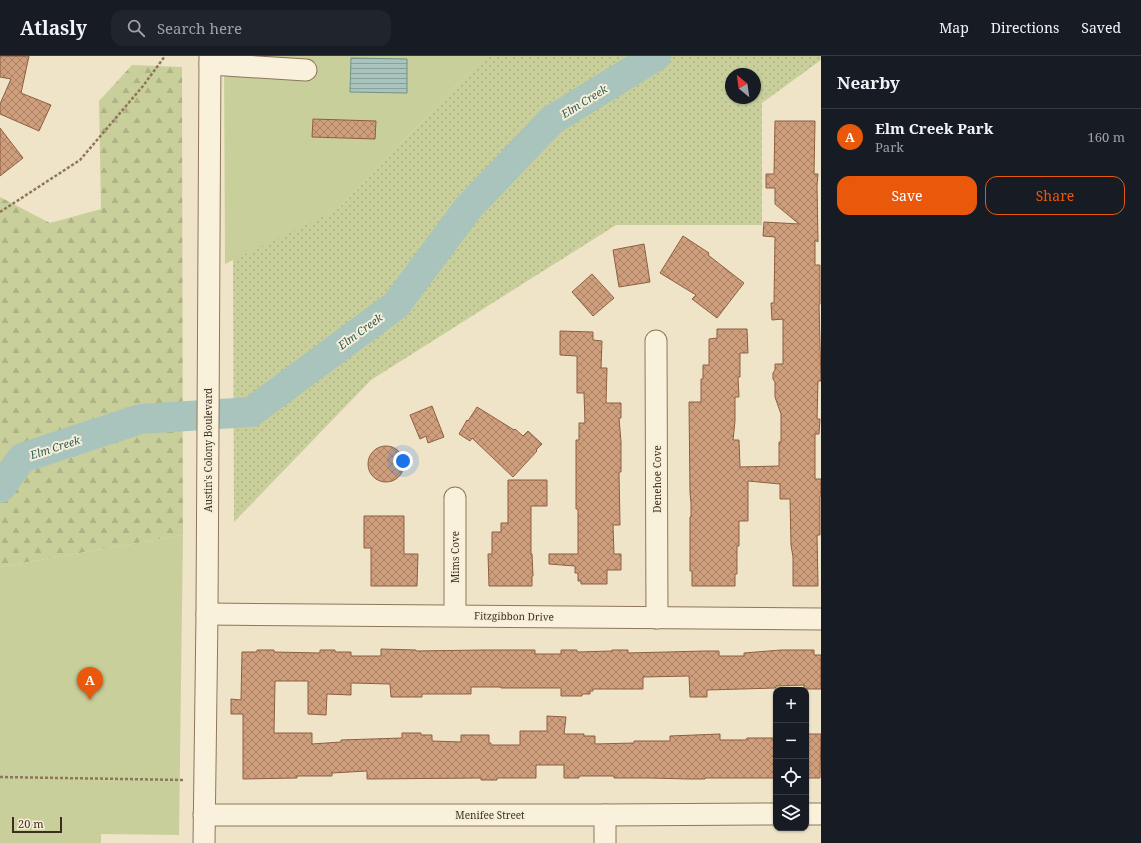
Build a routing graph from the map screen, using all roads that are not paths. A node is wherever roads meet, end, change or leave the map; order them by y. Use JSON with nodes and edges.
{"nodes":[{"id":1,"x":210,"y":60,"type":"edge"},
{"id":2,"x":306,"y":70,"type":"dead end"},
{"id":3,"x":656,"y":341,"type":"dead end"},
{"id":4,"x":455,"y":498,"type":"dead end"},
{"id":5,"x":207,"y":614,"type":"junction"},
{"id":6,"x":455,"y":615,"type":"junction"},
{"id":7,"x":657,"y":618,"type":"junction"},
{"id":8,"x":821,"y":619,"type":"edge"},
{"id":9,"x":204,"y":814,"type":"junction"},
{"id":10,"x":773,"y":814,"type":"edge"},
{"id":11,"x":809,"y":814,"type":"edge"},
{"id":12,"x":821,"y":814,"type":"edge"},
{"id":13,"x":605,"y":815,"type":"junction"},
{"id":14,"x":204,"y":843,"type":"edge"},
{"id":15,"x":605,"y":843,"type":"edge"}],
"edges":[{"from":1,"to":2,"type":"street"},
{"from":1,"to":5,"type":"street","name":"Austin's Colony Boulevard"},
{"from":3,"to":7,"type":"street","name":"Denehoe Cove"},
{"from":4,"to":6,"type":"street","name":"Mims Cove"},
{"from":5,"to":6,"type":"street","name":"Fitzgibbon Drive"},
{"from":5,"to":9,"type":"street","name":"Austin's Colony Boulevard"},
{"from":6,"to":7,"type":"street","name":"Fitzgibbon Drive"},
{"from":7,"to":8,"type":"street","name":"Fitzgibbon Drive"},
{"from":9,"to":13,"type":"street","name":"Menifee Street"},
{"from":9,"to":14,"type":"street","name":"Austin's Colony Boulevard"},
{"from":10,"to":13,"type":"street","name":"Menifee Street"},
{"from":11,"to":12,"type":"street"},
{"from":13,"to":15,"type":"street"}]}
